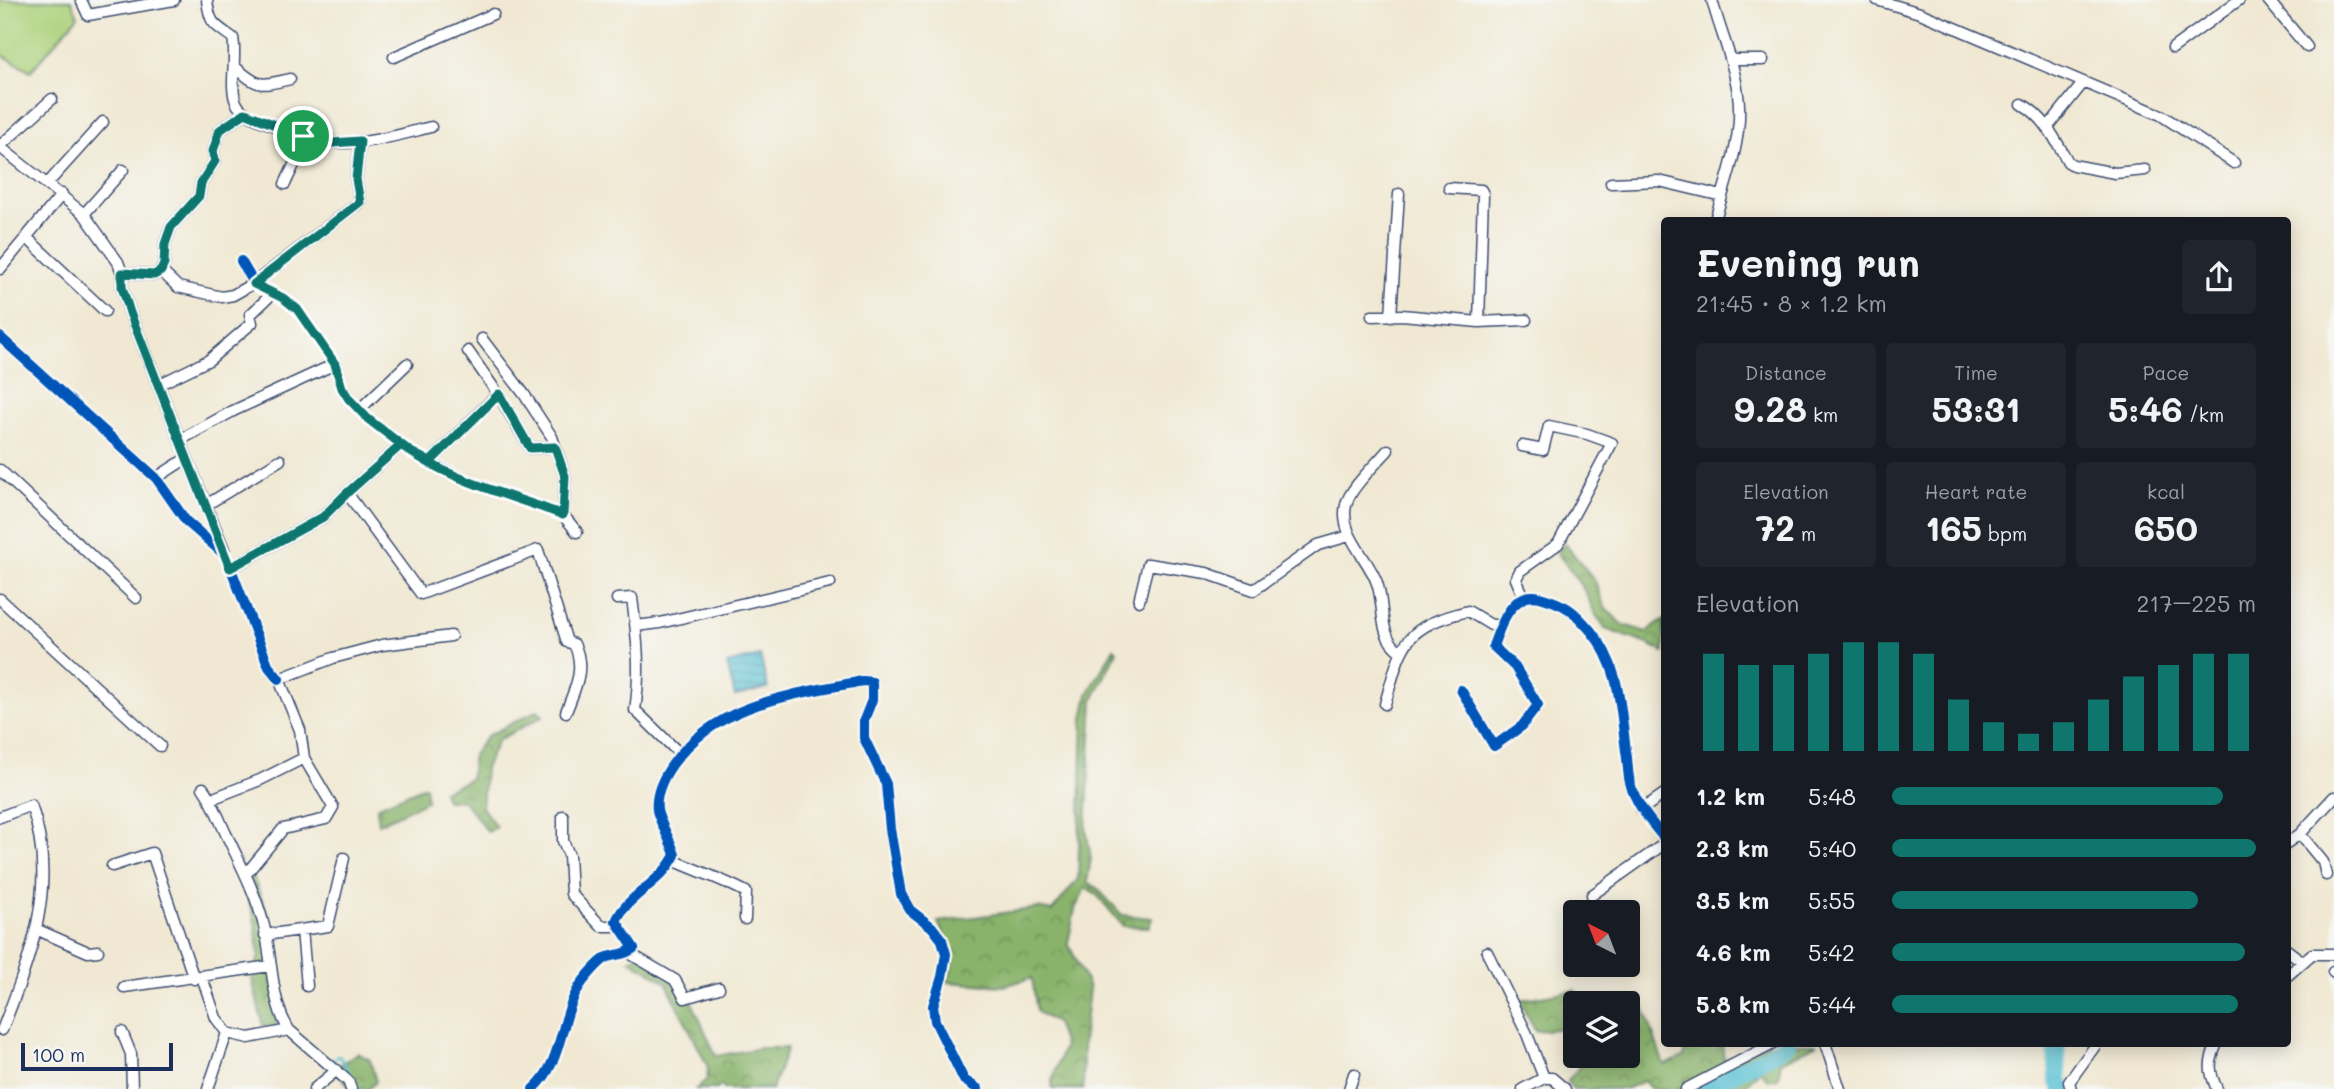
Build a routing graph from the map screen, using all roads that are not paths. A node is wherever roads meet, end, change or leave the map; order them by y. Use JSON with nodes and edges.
{"nodes":[{"id":1,"x":81,"y":0,"type":"edge"},
{"id":2,"x":174,"y":0,"type":"edge"},
{"id":3,"x":207,"y":0,"type":"edge"},
{"id":4,"x":1712,"y":0,"type":"edge"},
{"id":5,"x":1877,"y":0,"type":"edge"},
{"id":6,"x":2239,"y":0,"type":"edge"},
{"id":7,"x":2268,"y":0,"type":"edge"},
{"id":8,"x":493,"y":13,"type":"dead end"},
{"id":9,"x":2307,"y":47,"type":"dead end"},
{"id":10,"x":2173,"y":48,"type":"dead end"},
{"id":11,"x":394,"y":57,"type":"dead end"},
{"id":12,"x":1731,"y":60,"type":"junction"},
{"id":13,"x":1763,"y":60,"type":"dead end"},
{"id":14,"x":235,"y":67,"type":"junction"},
{"id":15,"x":290,"y":79,"type":"dead end"},
{"id":16,"x":2083,"y":83,"type":"junction"},
{"id":17,"x":52,"y":99,"type":"dead end"},
{"id":18,"x":2022,"y":104,"type":"dead end"},
{"id":19,"x":245,"y":113,"type":"junction"},
{"id":20,"x":103,"y":122,"type":"dead end"},
{"id":21,"x":431,"y":127,"type":"dead end"},
{"id":22,"x":2048,"y":127,"type":"junction"},
{"id":23,"x":303,"y":136,"type":"junction"},
{"id":24,"x":360,"y":141,"type":"junction"},
{"id":25,"x":0,"y":146,"type":"edge"},
{"id":26,"x":2234,"y":163,"type":"dead end"},
{"id":27,"x":123,"y":170,"type":"dead end"},
{"id":28,"x":2146,"y":170,"type":"dead end"},
{"id":29,"x":47,"y":183,"type":"junction"},
{"id":30,"x":1611,"y":183,"type":"dead end"},
{"id":31,"x":285,"y":184,"type":"dead end"},
{"id":32,"x":1448,"y":188,"type":"dead end"},
{"id":33,"x":62,"y":194,"type":"junction"},
{"id":34,"x":1399,"y":194,"type":"dead end"},
{"id":35,"x":1722,"y":196,"type":"junction"},
{"id":36,"x":84,"y":214,"type":"junction"},
{"id":37,"x":1716,"y":217,"type":"edge"},
{"id":38,"x":26,"y":237,"type":"junction"},
{"id":39,"x":241,"y":261,"type":"dead end"},
{"id":40,"x":0,"y":269,"type":"edge"},
{"id":41,"x":161,"y":271,"type":"junction"},
{"id":42,"x":122,"y":273,"type":"junction"},
{"id":43,"x":254,"y":284,"type":"junction"},
{"id":44,"x":273,"y":293,"type":"junction"},
{"id":45,"x":105,"y":310,"type":"dead end"},
{"id":46,"x":1372,"y":316,"type":"dead end"},
{"id":47,"x":1391,"y":316,"type":"junction"},
{"id":48,"x":1526,"y":320,"type":"dead end"},
{"id":49,"x":1479,"y":322,"type":"junction"},
{"id":50,"x":0,"y":337,"type":"edge"},
{"id":51,"x":482,"y":339,"type":"dead end"},
{"id":52,"x":468,"y":351,"type":"dead end"},
{"id":53,"x":335,"y":364,"type":"junction"},
{"id":54,"x":407,"y":364,"type":"dead end"},
{"id":55,"x":158,"y":385,"type":"junction"},
{"id":56,"x":499,"y":394,"type":"junction"},
{"id":57,"x":359,"y":410,"type":"junction"},
{"id":58,"x":180,"y":440,"type":"junction"},
{"id":59,"x":401,"y":445,"type":"junction"},
{"id":60,"x":1522,"y":446,"type":"dead end"},
{"id":61,"x":555,"y":447,"type":"junction"},
{"id":62,"x":1388,"y":450,"type":"dead end"},
{"id":63,"x":187,"y":458,"type":"junction"},
{"id":64,"x":280,"y":460,"type":"dead end"},
{"id":65,"x":430,"y":462,"type":"junction"},
{"id":66,"x":0,"y":470,"type":"edge"},
{"id":67,"x":156,"y":478,"type":"junction"},
{"id":68,"x":347,"y":493,"type":"junction"},
{"id":69,"x":206,"y":505,"type":"junction"},
{"id":70,"x":563,"y":515,"type":"junction"},
{"id":71,"x":577,"y":532,"type":"dead end"},
{"id":72,"x":1349,"y":536,"type":"junction"},
{"id":73,"x":226,"y":556,"type":"junction"},
{"id":74,"x":230,"y":568,"type":"junction"},
{"id":75,"x":830,"y":583,"type":"dead end"},
{"id":76,"x":1524,"y":597,"type":"junction"},
{"id":77,"x":136,"y":598,"type":"dead end"},
{"id":78,"x":0,"y":599,"type":"edge"},
{"id":79,"x":617,"y":599,"type":"dead end"},
{"id":80,"x":1139,"y":601,"type":"dead end"},
{"id":81,"x":1501,"y":625,"type":"junction"},
{"id":82,"x":636,"y":626,"type":"junction"},
{"id":83,"x":451,"y":636,"type":"dead end"},
{"id":84,"x":1400,"y":651,"type":"junction"},
{"id":85,"x":279,"y":679,"type":"junction"},
{"id":86,"x":1461,"y":690,"type":"dead end"},
{"id":87,"x":1385,"y":704,"type":"dead end"},
{"id":88,"x":566,"y":712,"type":"dead end"},
{"id":89,"x":160,"y":746,"type":"dead end"},
{"id":90,"x":680,"y":754,"type":"junction"},
{"id":91,"x":304,"y":758,"type":"junction"},
{"id":92,"x":203,"y":788,"type":"dead end"},
{"id":93,"x":1661,"y":796,"type":"edge"},
{"id":94,"x":2334,"y":797,"type":"edge"},
{"id":95,"x":211,"y":799,"type":"junction"},
{"id":96,"x":1641,"y":810,"type":"junction"},
{"id":97,"x":563,"y":816,"type":"dead end"},
{"id":98,"x":0,"y":817,"type":"edge"},
{"id":99,"x":1661,"y":834,"type":"edge"},
{"id":100,"x":2300,"y":834,"type":"junction"},
{"id":101,"x":2291,"y":841,"type":"edge"},
{"id":102,"x":1661,"y":846,"type":"edge"},
{"id":103,"x":344,"y":858,"type":"dead end"},
{"id":104,"x":673,"y":860,"type":"junction"},
{"id":105,"x":112,"y":866,"type":"dead end"},
{"id":106,"x":246,"y":874,"type":"junction"},
{"id":107,"x":2326,"y":875,"type":"dead end"},
{"id":108,"x":1592,"y":895,"type":"dead end"},
{"id":109,"x":745,"y":919,"type":"dead end"},
{"id":110,"x":619,"y":926,"type":"junction"},
{"id":111,"x":38,"y":930,"type":"junction"},
{"id":112,"x":302,"y":930,"type":"junction"},
{"id":113,"x":265,"y":935,"type":"junction"},
{"id":114,"x":98,"y":951,"type":"dead end"},
{"id":115,"x":1488,"y":952,"type":"dead end"},
{"id":116,"x":628,"y":953,"type":"junction"},
{"id":117,"x":2291,"y":953,"type":"edge"},
{"id":118,"x":2334,"y":954,"type":"edge"},
{"id":119,"x":2303,"y":962,"type":"junction"},
{"id":120,"x":270,"y":966,"type":"junction"},
{"id":121,"x":2291,"y":972,"type":"edge"},
{"id":122,"x":198,"y":978,"type":"junction"},
{"id":123,"x":307,"y":986,"type":"dead end"},
{"id":124,"x":124,"y":987,"type":"dead end"},
{"id":125,"x":719,"y":988,"type":"dead end"},
{"id":126,"x":2,"y":1030,"type":"dead end"},
{"id":127,"x":289,"y":1030,"type":"junction"},
{"id":128,"x":122,"y":1032,"type":"dead end"},
{"id":129,"x":227,"y":1033,"type":"junction"},
{"id":130,"x":1767,"y":1047,"type":"edge"},
{"id":131,"x":1826,"y":1047,"type":"edge"},
{"id":132,"x":2094,"y":1047,"type":"edge"},
{"id":133,"x":2215,"y":1047,"type":"edge"},
{"id":134,"x":337,"y":1070,"type":"junction"},
{"id":135,"x":1354,"y":1074,"type":"dead end"},
{"id":136,"x":1544,"y":1078,"type":"junction"},
{"id":137,"x":132,"y":1089,"type":"edge"},
{"id":138,"x":208,"y":1089,"type":"edge"},
{"id":139,"x":314,"y":1089,"type":"edge"},
{"id":140,"x":351,"y":1089,"type":"edge"},
{"id":141,"x":533,"y":1089,"type":"edge"},
{"id":142,"x":978,"y":1089,"type":"edge"},
{"id":143,"x":1349,"y":1089,"type":"edge"},
{"id":144,"x":1523,"y":1089,"type":"edge"},
{"id":145,"x":1565,"y":1089,"type":"edge"},
{"id":146,"x":1686,"y":1089,"type":"edge"},
{"id":147,"x":1840,"y":1089,"type":"edge"},
{"id":148,"x":2071,"y":1089,"type":"edge"},
{"id":149,"x":2217,"y":1089,"type":"edge"}],
"edges":[{"from":1,"to":2,"type":"street"},
{"from":3,"to":14,"type":"street"},
{"from":4,"to":12,"type":"street"},
{"from":5,"to":16,"type":"street"},
{"from":6,"to":10,"type":"street"},
{"from":7,"to":9,"type":"street"},
{"from":8,"to":11,"type":"street"},
{"from":12,"to":13,"type":"street"},
{"from":12,"to":35,"type":"street"},
{"from":14,"to":15,"type":"street"},
{"from":14,"to":19,"type":"street"},
{"from":16,"to":22,"type":"street"},
{"from":16,"to":26,"type":"street"},
{"from":17,"to":25,"type":"street"},
{"from":18,"to":22,"type":"street"},
{"from":19,"to":23,"type":"street"},
{"from":19,"to":41,"type":"street"},
{"from":20,"to":29,"type":"street"},
{"from":21,"to":24,"type":"street"},
{"from":22,"to":28,"type":"street"},
{"from":23,"to":24,"type":"street"},
{"from":23,"to":31,"type":"street"},
{"from":24,"to":43,"type":"street"},
{"from":25,"to":29,"type":"street"},
{"from":27,"to":36,"type":"street"},
{"from":29,"to":33,"type":"street"},
{"from":30,"to":35,"type":"street"},
{"from":32,"to":49,"type":"street"},
{"from":33,"to":36,"type":"street"},
{"from":33,"to":38,"type":"street"},
{"from":34,"to":47,"type":"street"},
{"from":35,"to":37,"type":"street"},
{"from":36,"to":42,"type":"street"},
{"from":38,"to":40,"type":"street"},
{"from":38,"to":45,"type":"street"},
{"from":39,"to":43,"type":"street"},
{"from":41,"to":42,"type":"street"},
{"from":41,"to":43,"type":"street"},
{"from":42,"to":55,"type":"street"},
{"from":43,"to":44,"type":"street"},
{"from":44,"to":53,"type":"street"},
{"from":44,"to":55,"type":"street"},
{"from":46,"to":47,"type":"street"},
{"from":47,"to":49,"type":"street"},
{"from":48,"to":49,"type":"street"},
{"from":50,"to":67,"type":"street"},
{"from":51,"to":61,"type":"street"},
{"from":52,"to":56,"type":"street"},
{"from":53,"to":57,"type":"street"},
{"from":53,"to":58,"type":"street"},
{"from":54,"to":57,"type":"street"},
{"from":55,"to":58,"type":"street"},
{"from":56,"to":61,"type":"street"},
{"from":56,"to":65,"type":"street"},
{"from":57,"to":59,"type":"street"},
{"from":58,"to":63,"type":"street"},
{"from":59,"to":65,"type":"street"},
{"from":59,"to":68,"type":"street"},
{"from":60,"to":76,"type":"street"},
{"from":61,"to":70,"type":"street"},
{"from":62,"to":72,"type":"street"},
{"from":63,"to":67,"type":"street"},
{"from":63,"to":69,"type":"street"},
{"from":64,"to":69,"type":"street"},
{"from":65,"to":70,"type":"street"},
{"from":66,"to":77,"type":"street"},
{"from":67,"to":73,"type":"street"},
{"from":68,"to":74,"type":"street"},
{"from":68,"to":88,"type":"street"},
{"from":69,"to":73,"type":"street"},
{"from":70,"to":71,"type":"street"},
{"from":72,"to":80,"type":"street"},
{"from":72,"to":84,"type":"street"},
{"from":73,"to":74,"type":"street"},
{"from":74,"to":85,"type":"street"},
{"from":75,"to":82,"type":"street"},
{"from":76,"to":81,"type":"street"},
{"from":76,"to":96,"type":"street"},
{"from":78,"to":89,"type":"street"},
{"from":79,"to":82,"type":"street"},
{"from":81,"to":84,"type":"street"},
{"from":81,"to":86,"type":"street"},
{"from":82,"to":90,"type":"street"},
{"from":83,"to":85,"type":"street"},
{"from":84,"to":87,"type":"street"},
{"from":85,"to":91,"type":"street"},
{"from":90,"to":104,"type":"street"},
{"from":90,"to":142,"type":"street"},
{"from":91,"to":95,"type":"street"},
{"from":91,"to":106,"type":"street"},
{"from":92,"to":95,"type":"street"},
{"from":93,"to":96,"type":"street"},
{"from":94,"to":100,"type":"street"},
{"from":95,"to":106,"type":"street"},
{"from":96,"to":99,"type":"street"},
{"from":97,"to":110,"type":"street"},
{"from":98,"to":111,"type":"street"},
{"from":100,"to":101,"type":"street"},
{"from":100,"to":107,"type":"street"},
{"from":102,"to":108,"type":"street"},
{"from":103,"to":112,"type":"street"},
{"from":104,"to":109,"type":"street"},
{"from":104,"to":110,"type":"street"},
{"from":105,"to":122,"type":"street"},
{"from":106,"to":113,"type":"street"},
{"from":110,"to":116,"type":"street"},
{"from":111,"to":114,"type":"street"},
{"from":111,"to":126,"type":"street"},
{"from":112,"to":113,"type":"street"},
{"from":112,"to":123,"type":"street"},
{"from":113,"to":120,"type":"street"},
{"from":115,"to":136,"type":"street"},
{"from":116,"to":125,"type":"street"},
{"from":116,"to":141,"type":"street"},
{"from":117,"to":119,"type":"street"},
{"from":118,"to":119,"type":"street"},
{"from":119,"to":121,"type":"street"},
{"from":120,"to":122,"type":"street"},
{"from":120,"to":127,"type":"street"},
{"from":122,"to":124,"type":"street"},
{"from":122,"to":129,"type":"street"},
{"from":127,"to":129,"type":"street"},
{"from":127,"to":134,"type":"street"},
{"from":128,"to":137,"type":"street"},
{"from":129,"to":138,"type":"street"},
{"from":130,"to":146,"type":"street"},
{"from":131,"to":147,"type":"street"},
{"from":132,"to":148,"type":"street"},
{"from":133,"to":149,"type":"street"},
{"from":134,"to":139,"type":"street"},
{"from":134,"to":140,"type":"street"},
{"from":135,"to":143,"type":"street"},
{"from":136,"to":144,"type":"street"},
{"from":136,"to":145,"type":"street"}]}
